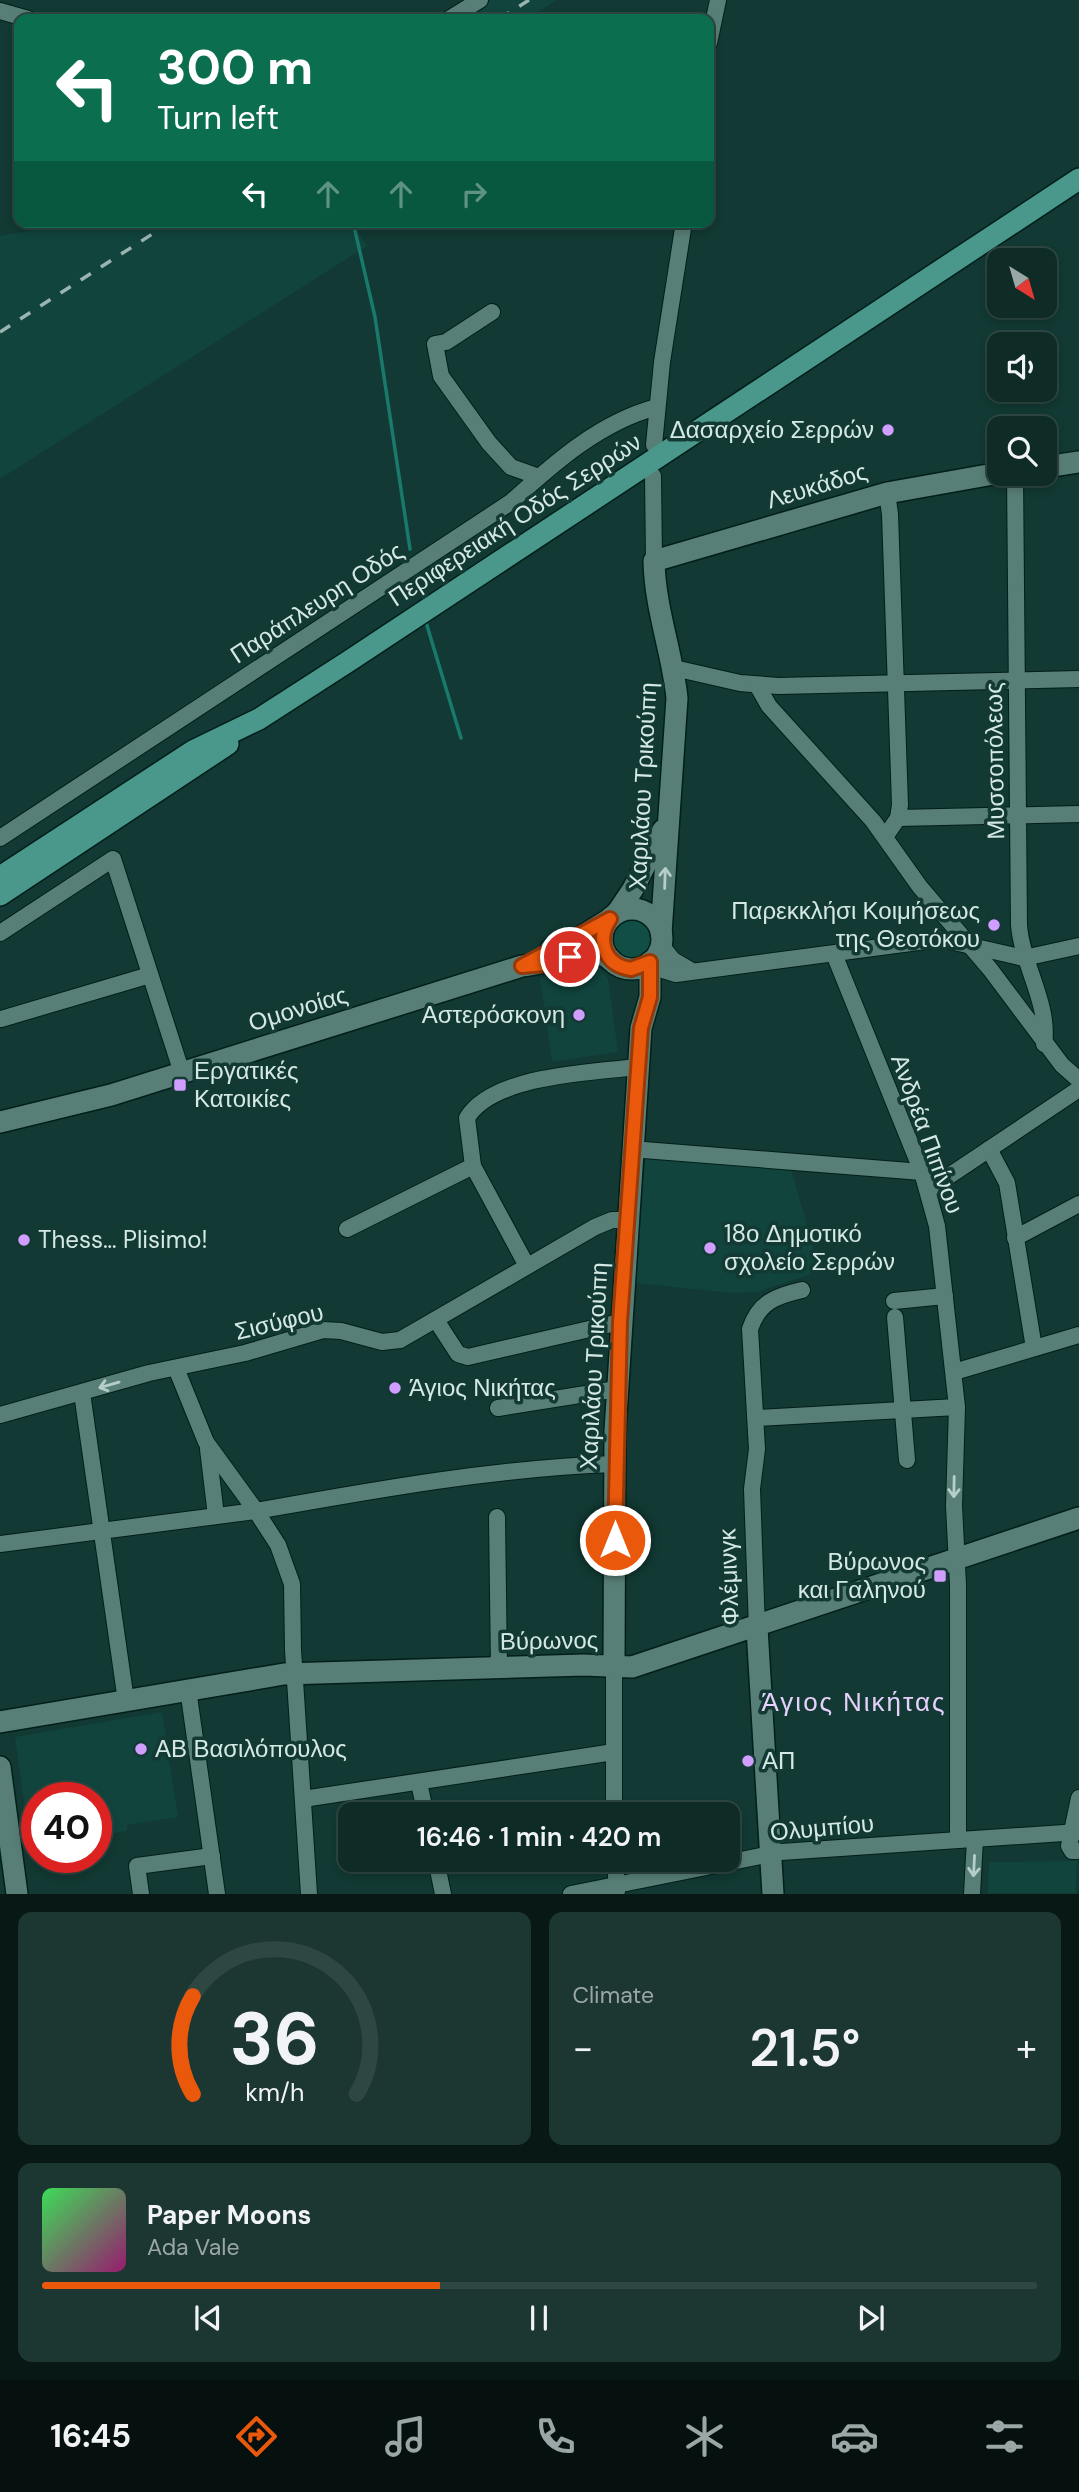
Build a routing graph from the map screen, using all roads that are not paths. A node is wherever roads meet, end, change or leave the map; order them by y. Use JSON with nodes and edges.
{"nodes":[{"id":1,"x":480,"y":0,"type":"edge"},
{"id":2,"x":718,"y":0,"type":"edge"},
{"id":3,"x":457,"y":14,"type":"edge"},
{"id":4,"x":714,"y":19,"type":"edge"},
{"id":5,"x":1079,"y":179,"type":"edge"},
{"id":6,"x":683,"y":228,"type":"edge"},
{"id":7,"x":492,"y":312,"type":"dead end"},
{"id":8,"x":657,"y":407,"type":"junction"},
{"id":9,"x":654,"y":445,"type":"dead end"},
{"id":10,"x":1079,"y":462,"type":"edge"},
{"id":11,"x":1057,"y":465,"type":"edge"},
{"id":12,"x":987,"y":475,"type":"edge"},
{"id":13,"x":653,"y":476,"type":"dead end"},
{"id":14,"x":539,"y":477,"type":"junction"},
{"id":15,"x":1015,"y":486,"type":"edge"},
{"id":16,"x":887,"y":492,"type":"junction"},
{"id":17,"x":653,"y":561,"type":"junction"},
{"id":18,"x":674,"y":668,"type":"junction"},
{"id":19,"x":1079,"y":678,"type":"edge"},
{"id":20,"x":1016,"y":680,"type":"junction"},
{"id":21,"x":895,"y":683,"type":"junction"},
{"id":22,"x":757,"y":685,"type":"junction"},
{"id":23,"x":259,"y":719,"type":"junction"},
{"id":24,"x":1079,"y":814,"type":"edge"},
{"id":25,"x":1019,"y":815,"type":"junction"},
{"id":26,"x":898,"y":818,"type":"junction"},
{"id":27,"x":666,"y":822,"type":"junction"},
{"id":28,"x":885,"y":837,"type":"junction"},
{"id":29,"x":0,"y":838,"type":"edge"},
{"id":30,"x":0,"y":877,"type":"edge"},
{"id":31,"x":0,"y":895,"type":"edge"},
{"id":32,"x":613,"y":916,"type":"junction"},
{"id":33,"x":0,"y":933,"type":"edge"},
{"id":34,"x":967,"y":943,"type":"junction"},
{"id":35,"x":1079,"y":946,"type":"edge"},
{"id":36,"x":656,"y":950,"type":"junction"},
{"id":37,"x":834,"y":954,"type":"junction"},
{"id":38,"x":1024,"y":958,"type":"junction"},
{"id":39,"x":613,"y":962,"type":"junction"},
{"id":40,"x":522,"y":966,"type":"junction"},
{"id":41,"x":690,"y":970,"type":"junction"},
{"id":42,"x":150,"y":975,"type":"junction"},
{"id":43,"x":648,"y":1007,"type":"junction"},
{"id":44,"x":1,"y":1019,"type":"edge"},
{"id":45,"x":641,"y":1028,"type":"junction"},
{"id":46,"x":1044,"y":1044,"type":"junction"},
{"id":47,"x":639,"y":1068,"type":"junction"},
{"id":48,"x":182,"y":1073,"type":"junction"},
{"id":49,"x":1079,"y":1080,"type":"edge"},
{"id":50,"x":1079,"y":1089,"type":"edge"},
{"id":51,"x":0,"y":1122,"type":"edge"},
{"id":52,"x":631,"y":1149,"type":"junction"},
{"id":53,"x":989,"y":1149,"type":"junction"},
{"id":54,"x":473,"y":1166,"type":"junction"},
{"id":55,"x":922,"y":1172,"type":"junction"},
{"id":56,"x":928,"y":1190,"type":"junction"},
{"id":57,"x":1079,"y":1203,"type":"edge"},
{"id":58,"x":627,"y":1220,"type":"junction"},
{"id":59,"x":346,"y":1229,"type":"dead end"},
{"id":60,"x":1015,"y":1238,"type":"junction"},
{"id":61,"x":527,"y":1266,"type":"junction"},
{"id":62,"x":802,"y":1290,"type":"dead end"},
{"id":63,"x":945,"y":1296,"type":"junction"},
{"id":64,"x":436,"y":1320,"type":"junction"},
{"id":65,"x":620,"y":1322,"type":"junction"},
{"id":66,"x":1079,"y":1335,"type":"edge"},
{"id":67,"x":1034,"y":1348,"type":"junction"},
{"id":68,"x":176,"y":1368,"type":"junction"},
{"id":69,"x":954,"y":1372,"type":"junction"},
{"id":70,"x":617,"y":1389,"type":"junction"},
{"id":71,"x":82,"y":1393,"type":"junction"},
{"id":72,"x":498,"y":1408,"type":"dead end"},
{"id":73,"x":902,"y":1409,"type":"junction"},
{"id":74,"x":957,"y":1413,"type":"junction"},
{"id":75,"x":0,"y":1415,"type":"edge"},
{"id":76,"x":756,"y":1418,"type":"junction"},
{"id":77,"x":206,"y":1442,"type":"junction"},
{"id":78,"x":907,"y":1460,"type":"dead end"},
{"id":79,"x":615,"y":1464,"type":"junction"},
{"id":80,"x":256,"y":1511,"type":"junction"},
{"id":81,"x":216,"y":1516,"type":"junction"},
{"id":82,"x":497,"y":1517,"type":"dead end"},
{"id":83,"x":1079,"y":1518,"type":"edge"},
{"id":84,"x":101,"y":1531,"type":"junction"},
{"id":85,"x":0,"y":1544,"type":"edge"},
{"id":86,"x":956,"y":1560,"type":"junction"},
{"id":87,"x":757,"y":1628,"type":"junction"},
{"id":88,"x":614,"y":1667,"type":"junction"},
{"id":89,"x":499,"y":1668,"type":"junction"},
{"id":90,"x":294,"y":1673,"type":"junction"},
{"id":91,"x":188,"y":1689,"type":"junction"},
{"id":92,"x":126,"y":1701,"type":"junction"},
{"id":93,"x":0,"y":1722,"type":"edge"},
{"id":94,"x":614,"y":1752,"type":"junction"},
{"id":95,"x":0,"y":1767,"type":"edge"},
{"id":96,"x":419,"y":1783,"type":"junction"},
{"id":97,"x":1079,"y":1798,"type":"edge"},
{"id":98,"x":303,"y":1799,"type":"junction"},
{"id":99,"x":423,"y":1802,"type":"edge"},
{"id":100,"x":614,"y":1802,"type":"edge"},
{"id":101,"x":1074,"y":1833,"type":"edge"},
{"id":102,"x":975,"y":1839,"type":"junction"},
{"id":103,"x":958,"y":1840,"type":"junction"},
{"id":104,"x":1079,"y":1851,"type":"edge"},
{"id":105,"x":771,"y":1853,"type":"junction"},
{"id":106,"x":212,"y":1856,"type":"junction"},
{"id":107,"x":438,"y":1872,"type":"edge"},
{"id":108,"x":617,"y":1888,"type":"edge"},
{"id":109,"x":17,"y":1894,"type":"edge"},
{"id":110,"x":141,"y":1894,"type":"edge"},
{"id":111,"x":217,"y":1894,"type":"edge"},
{"id":112,"x":309,"y":1894,"type":"edge"},
{"id":113,"x":443,"y":1894,"type":"edge"},
{"id":114,"x":571,"y":1894,"type":"edge"},
{"id":115,"x":773,"y":1894,"type":"edge"},
{"id":116,"x":972,"y":1894,"type":"edge"}],
"edges":[{"from":1,"to":3,"type":"street"},
{"from":2,"to":4,"type":"street"},
{"from":5,"to":23,"type":"main road","name":"Περιφερειακή Οδός Σερρών"},
{"from":6,"to":8,"type":"street"},
{"from":7,"to":14,"type":"street"},
{"from":8,"to":9,"type":"street"},
{"from":8,"to":14,"type":"street","name":"Παράπλευρη Οδός"},
{"from":10,"to":11,"type":"street"},
{"from":12,"to":16,"type":"street","name":"Λευκάδος"},
{"from":13,"to":17,"type":"street","name":"Χαριλάου Τρικούπη"},
{"from":14,"to":29,"type":"street","name":"Παράπλευρη Οδός"},
{"from":15,"to":20,"type":"street","name":"Μυσσοπόλεως"},
{"from":16,"to":17,"type":"street","name":"Λευκάδος"},
{"from":16,"to":21,"type":"street"},
{"from":17,"to":18,"type":"street","name":"Χαριλάου Τρικούπη"},
{"from":18,"to":22,"type":"street"},
{"from":18,"to":27,"type":"street","name":"Χαριλάου Τρικούπη"},
{"from":19,"to":20,"type":"street"},
{"from":20,"to":21,"type":"street"},
{"from":20,"to":25,"type":"street","name":"Μυσσοπόλεως"},
{"from":21,"to":22,"type":"street"},
{"from":21,"to":26,"type":"street"},
{"from":22,"to":28,"type":"street"},
{"from":23,"to":30,"type":"main road","name":"Περιφερειακή Οδός Σερρών"},
{"from":23,"to":31,"type":"main road","name":"Περιφερειακή Οδός Σερρών"},
{"from":24,"to":25,"type":"street"},
{"from":25,"to":26,"type":"street"},
{"from":25,"to":38,"type":"street","name":"Μυσσοπόλεως"},
{"from":26,"to":28,"type":"street"},
{"from":27,"to":32,"type":"street"},
{"from":36,"to":27,"type":"street","name":"Χαριλάου Τρικούπη","one_way":true},
{"from":28,"to":34,"type":"street"},
{"from":32,"to":36,"type":"street"},
{"from":32,"to":39,"type":"street"},
{"from":32,"to":40,"type":"street"},
{"from":33,"to":42,"type":"street"},
{"from":34,"to":37,"type":"street"},
{"from":34,"to":38,"type":"street"},
{"from":34,"to":46,"type":"street"},
{"from":35,"to":38,"type":"street"},
{"from":36,"to":39,"type":"street"},
{"from":36,"to":41,"type":"street"},
{"from":36,"to":43,"type":"street","name":"Χαριλάου Τρικούπη"},
{"from":37,"to":41,"type":"street"},
{"from":37,"to":55,"type":"street","name":"Ανδρέα Πιπίνου"},
{"from":38,"to":46,"type":"street","name":"Μυσσοπόλεως"},
{"from":39,"to":40,"type":"street","name":"Ομονοίας"},
{"from":39,"to":45,"type":"street"},
{"from":40,"to":48,"type":"street","name":"Ομονοίας"},
{"from":41,"to":43,"type":"street"},
{"from":42,"to":44,"type":"street"},
{"from":42,"to":48,"type":"street"},
{"from":43,"to":45,"type":"street","name":"Χαριλάου Τρικούπη"},
{"from":45,"to":47,"type":"street","name":"Χαριλάου Τρικούπη"},
{"from":46,"to":49,"type":"street"},
{"from":47,"to":52,"type":"street","name":"Χαριλάου Τρικούπη"},
{"from":47,"to":54,"type":"street"},
{"from":48,"to":51,"type":"street","name":"Ομονοίας"},
{"from":50,"to":53,"type":"street"},
{"from":52,"to":55,"type":"street"},
{"from":52,"to":58,"type":"street","name":"Χαριλάου Τρικούπη"},
{"from":53,"to":56,"type":"street"},
{"from":53,"to":60,"type":"street"},
{"from":54,"to":59,"type":"street"},
{"from":54,"to":61,"type":"street"},
{"from":55,"to":56,"type":"street","name":"Ανδρέα Πιπίνου"},
{"from":56,"to":63,"type":"street","name":"Ανδρέα Πιπίνου"},
{"from":57,"to":60,"type":"street"},
{"from":58,"to":61,"type":"street","name":"Σισύφου"},
{"from":58,"to":65,"type":"street","name":"Χαριλάου Τρικούπη"},
{"from":60,"to":67,"type":"street"},
{"from":61,"to":64,"type":"street","name":"Σισύφου"},
{"from":62,"to":76,"type":"street","name":"Φλέμινγκ"},
{"from":63,"to":69,"type":"street","name":"Ανδρέα Πιπίνου"},
{"from":63,"to":73,"type":"street"},
{"from":64,"to":65,"type":"street"},
{"from":64,"to":68,"type":"street","name":"Σισύφου"},
{"from":65,"to":70,"type":"street","name":"Χαριλάου Τρικούπη"},
{"from":66,"to":67,"type":"street"},
{"from":67,"to":69,"type":"street"},
{"from":68,"to":71,"type":"street","name":"Σισύφου","one_way":true},
{"from":68,"to":77,"type":"street"},
{"from":69,"to":74,"type":"street","name":"Ανδρέα Πιπίνου"},
{"from":70,"to":72,"type":"street"},
{"from":70,"to":79,"type":"street","name":"Χαριλάου Τρικούπη"},
{"from":71,"to":75,"type":"street","name":"Σισύφου"},
{"from":71,"to":84,"type":"street"},
{"from":73,"to":74,"type":"street"},
{"from":73,"to":76,"type":"street"},
{"from":73,"to":78,"type":"street"},
{"from":74,"to":86,"type":"street","name":"Ανδρέα Πιπίνου","one_way":true},
{"from":76,"to":87,"type":"street","name":"Φλέμινγκ"},
{"from":77,"to":80,"type":"street"},
{"from":77,"to":81,"type":"street"},
{"from":79,"to":80,"type":"street"},
{"from":79,"to":88,"type":"street","name":"Χαριλάου Τρικούπη"},
{"from":80,"to":81,"type":"street"},
{"from":80,"to":90,"type":"street"},
{"from":81,"to":84,"type":"street"},
{"from":82,"to":89,"type":"street"},
{"from":83,"to":86,"type":"street","name":"Βύρωνος"},
{"from":84,"to":85,"type":"street"},
{"from":84,"to":92,"type":"street"},
{"from":86,"to":87,"type":"street","name":"Βύρωνος"},
{"from":86,"to":103,"type":"street","name":"Ανδρέα Πιπίνου"},
{"from":87,"to":88,"type":"street","name":"Βύρωνος"},
{"from":87,"to":105,"type":"street","name":"Φλέμινγκ"},
{"from":88,"to":89,"type":"street","name":"Βύρωνος"},
{"from":88,"to":94,"type":"street","name":"Χαριλάου Τρικούπη"},
{"from":89,"to":90,"type":"street","name":"Βύρωνος"},
{"from":90,"to":91,"type":"street","name":"Βύρωνος"},
{"from":90,"to":98,"type":"street"},
{"from":91,"to":92,"type":"street","name":"Βύρωνος"},
{"from":91,"to":106,"type":"street"},
{"from":92,"to":93,"type":"street","name":"Βύρωνος"},
{"from":94,"to":96,"type":"street"},
{"from":94,"to":100,"type":"street","name":"Χαριλάου Τρικούπη"},
{"from":95,"to":109,"type":"street"},
{"from":96,"to":98,"type":"street"},
{"from":96,"to":99,"type":"street"},
{"from":97,"to":101,"type":"street"},
{"from":98,"to":112,"type":"street"},
{"from":101,"to":102,"type":"street","name":"Ολυμπίου"},
{"from":101,"to":104,"type":"street"},
{"from":102,"to":103,"type":"street","name":"Ολυμπίου"},
{"from":102,"to":116,"type":"street","one_way":true},
{"from":103,"to":105,"type":"street","name":"Ολυμπίου"},
{"from":105,"to":108,"type":"street","name":"Ολυμπίου"},
{"from":105,"to":115,"type":"street","name":"Φλέμινγκ"},
{"from":106,"to":110,"type":"street"},
{"from":106,"to":111,"type":"street"},
{"from":107,"to":113,"type":"street"},
{"from":108,"to":114,"type":"street","name":"Ολυμπίου"}]}
